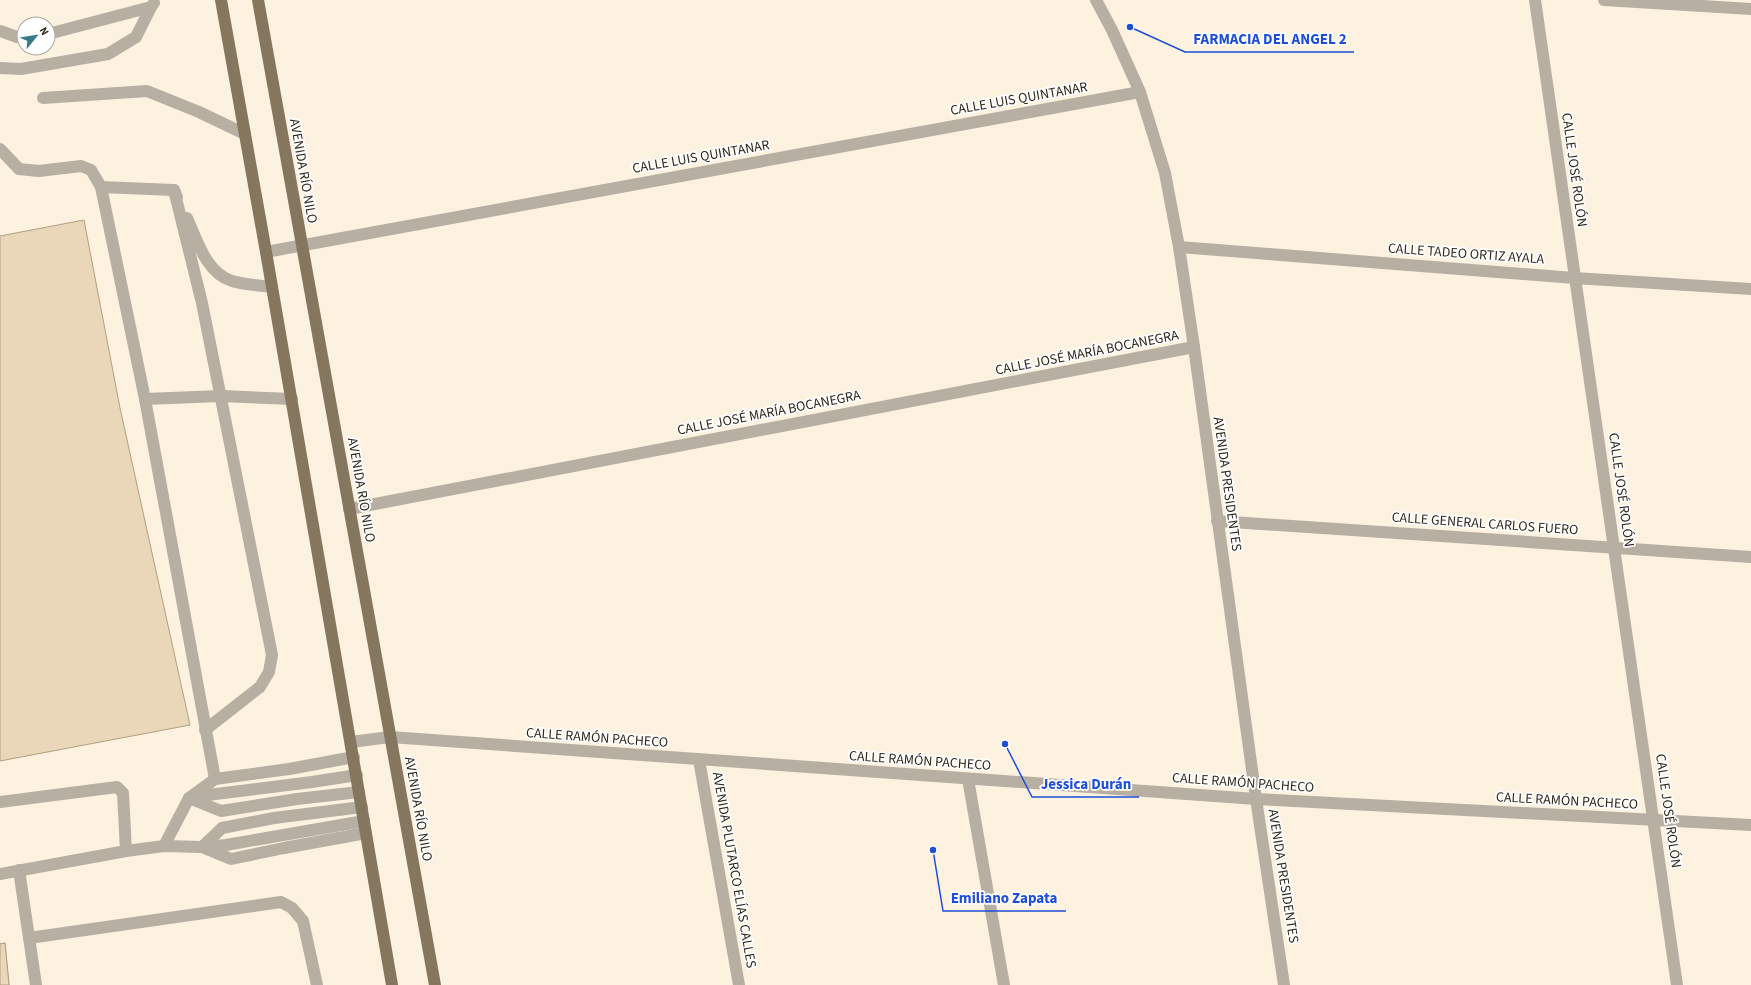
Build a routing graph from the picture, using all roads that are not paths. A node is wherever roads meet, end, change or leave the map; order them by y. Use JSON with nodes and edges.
{"nodes":[{"id":1,"x":221,"y":0,"type":"edge"},
{"id":2,"x":258,"y":0,"type":"edge"},
{"id":3,"x":1096,"y":0,"type":"edge"},
{"id":4,"x":1536,"y":0,"type":"edge"},
{"id":5,"x":1604,"y":0,"type":"edge"},
{"id":6,"x":153,"y":3,"type":"edge"},
{"id":7,"x":1751,"y":9,"type":"edge"},
{"id":8,"x":0,"y":32,"type":"edge"},
{"id":9,"x":56,"y":32,"type":"edge"},
{"id":10,"x":16,"y":37,"type":"edge"},
{"id":11,"x":0,"y":68,"type":"edge"},
{"id":12,"x":1140,"y":92,"type":"junction"},
{"id":13,"x":43,"y":98,"type":"dead end"},
{"id":14,"x":245,"y":134,"type":"junction"},
{"id":15,"x":0,"y":149,"type":"edge"},
{"id":16,"x":101,"y":187,"type":"junction"},
{"id":17,"x":174,"y":190,"type":"junction"},
{"id":18,"x":302,"y":246,"type":"junction"},
{"id":19,"x":1179,"y":247,"type":"junction"},
{"id":20,"x":266,"y":252,"type":"junction"},
{"id":21,"x":1574,"y":278,"type":"junction"},
{"id":22,"x":272,"y":287,"type":"junction"},
{"id":23,"x":1751,"y":289,"type":"edge"},
{"id":24,"x":1194,"y":347,"type":"junction"},
{"id":25,"x":221,"y":396,"type":"junction"},
{"id":26,"x":145,"y":399,"type":"junction"},
{"id":27,"x":292,"y":399,"type":"junction"},
{"id":28,"x":349,"y":509,"type":"junction"},
{"id":29,"x":1217,"y":521,"type":"junction"},
{"id":30,"x":1614,"y":548,"type":"junction"},
{"id":31,"x":1751,"y":557,"type":"edge"},
{"id":32,"x":205,"y":730,"type":"junction"},
{"id":33,"x":390,"y":737,"type":"junction"},
{"id":34,"x":351,"y":742,"type":"junction"},
{"id":35,"x":354,"y":757,"type":"junction"},
{"id":36,"x":699,"y":760,"type":"junction"},
{"id":37,"x":357,"y":775,"type":"junction"},
{"id":38,"x":215,"y":779,"type":"junction"},
{"id":39,"x":968,"y":779,"type":"junction"},
{"id":40,"x":360,"y":792,"type":"junction"},
{"id":41,"x":189,"y":798,"type":"junction"},
{"id":42,"x":1256,"y":799,"type":"junction"},
{"id":43,"x":0,"y":802,"type":"edge"},
{"id":44,"x":362,"y":807,"type":"junction"},
{"id":45,"x":1654,"y":821,"type":"junction"},
{"id":46,"x":1751,"y":825,"type":"edge"},
{"id":47,"x":365,"y":827,"type":"junction"},
{"id":48,"x":164,"y":846,"type":"junction"},
{"id":49,"x":202,"y":847,"type":"junction"},
{"id":50,"x":126,"y":851,"type":"junction"},
{"id":51,"x":20,"y":870,"type":"junction"},
{"id":52,"x":0,"y":874,"type":"edge"},
{"id":53,"x":29,"y":938,"type":"junction"},
{"id":54,"x":36,"y":985,"type":"edge"},
{"id":55,"x":317,"y":985,"type":"edge"},
{"id":56,"x":392,"y":985,"type":"edge"},
{"id":57,"x":435,"y":985,"type":"edge"},
{"id":58,"x":739,"y":985,"type":"edge"},
{"id":59,"x":1004,"y":985,"type":"edge"},
{"id":60,"x":1284,"y":985,"type":"edge"},
{"id":61,"x":1677,"y":985,"type":"edge"}],
"edges":[{"from":1,"to":14,"type":"main road"},
{"from":2,"to":18,"type":"main road","name":"AVENIDA RÍO NILO"},
{"from":3,"to":12,"type":"street","name":"AVENIDA PRESIDENTES"},
{"from":4,"to":21,"type":"street","name":"CALLE JOSÉ ROLÓN"},
{"from":5,"to":7,"type":"street"},
{"from":6,"to":9,"type":"street"},
{"from":6,"to":11,"type":"street"},
{"from":8,"to":10,"type":"street"},
{"from":12,"to":18,"type":"street","name":"CALLE LUIS QUINTANAR"},
{"from":12,"to":19,"type":"street","name":"AVENIDA PRESIDENTES"},
{"from":13,"to":14,"type":"street"},
{"from":14,"to":20,"type":"main road"},
{"from":15,"to":16,"type":"street"},
{"from":16,"to":17,"type":"street"},
{"from":16,"to":26,"type":"street"},
{"from":17,"to":22,"type":"street"},
{"from":17,"to":25,"type":"street"},
{"from":18,"to":20,"type":"street","name":"CALLE LUIS QUINTANAR"},
{"from":18,"to":28,"type":"main road","name":"AVENIDA RÍO NILO"},
{"from":19,"to":21,"type":"street","name":"CALLE TADEO ORTIZ AYALA"},
{"from":19,"to":24,"type":"street","name":"AVENIDA PRESIDENTES"},
{"from":20,"to":22,"type":"main road"},
{"from":21,"to":23,"type":"street","name":"CALLE TADEO ORTIZ AYALA"},
{"from":21,"to":30,"type":"street","name":"CALLE JOSÉ ROLÓN"},
{"from":22,"to":27,"type":"main road"},
{"from":24,"to":28,"type":"street","name":"CALLE JOSÉ MARÍA BOCANEGRA"},
{"from":24,"to":29,"type":"street","name":"AVENIDA PRESIDENTES"},
{"from":25,"to":26,"type":"street"},
{"from":25,"to":27,"type":"street"},
{"from":25,"to":32,"type":"street"},
{"from":26,"to":32,"type":"street"},
{"from":27,"to":34,"type":"main road"},
{"from":28,"to":33,"type":"main road","name":"AVENIDA RÍO NILO"},
{"from":29,"to":30,"type":"street","name":"CALLE GENERAL CARLOS FUERO"},
{"from":29,"to":42,"type":"street","name":"AVENIDA PRESIDENTES"},
{"from":30,"to":31,"type":"street","name":"CALLE GENERAL CARLOS FUERO"},
{"from":30,"to":45,"type":"street","name":"CALLE JOSÉ ROLÓN"},
{"from":32,"to":38,"type":"street"},
{"from":33,"to":34,"type":"street","name":"CALLE RAMÓN PACHECO"},
{"from":33,"to":36,"type":"street","name":"CALLE RAMÓN PACHECO"},
{"from":33,"to":57,"type":"main road","name":"AVENIDA RÍO NILO"},
{"from":34,"to":35,"type":"main road"},
{"from":35,"to":37,"type":"main road"},
{"from":35,"to":38,"type":"street"},
{"from":36,"to":39,"type":"street","name":"CALLE RAMÓN PACHECO"},
{"from":36,"to":58,"type":"street","name":"AVENIDA PLUTARCO ELÍAS CALLES"},
{"from":37,"to":40,"type":"main road"},
{"from":37,"to":41,"type":"street"},
{"from":38,"to":41,"type":"street"},
{"from":39,"to":42,"type":"street","name":"CALLE RAMÓN PACHECO"},
{"from":39,"to":59,"type":"street"},
{"from":40,"to":41,"type":"street"},
{"from":40,"to":44,"type":"main road"},
{"from":41,"to":48,"type":"street"},
{"from":42,"to":45,"type":"street","name":"CALLE RAMÓN PACHECO"},
{"from":42,"to":60,"type":"street","name":"AVENIDA PRESIDENTES"},
{"from":43,"to":50,"type":"street"},
{"from":44,"to":47,"type":"main road"},
{"from":44,"to":49,"type":"street"},
{"from":45,"to":46,"type":"street","name":"CALLE RAMÓN PACHECO"},
{"from":45,"to":61,"type":"street","name":"CALLE JOSÉ ROLÓN"},
{"from":47,"to":49,"type":"street"},
{"from":47,"to":56,"type":"main road"},
{"from":48,"to":49,"type":"street"},
{"from":48,"to":50,"type":"street"},
{"from":50,"to":51,"type":"street"},
{"from":51,"to":52,"type":"street"},
{"from":51,"to":53,"type":"street"},
{"from":53,"to":54,"type":"street"},
{"from":53,"to":55,"type":"street"}]}
